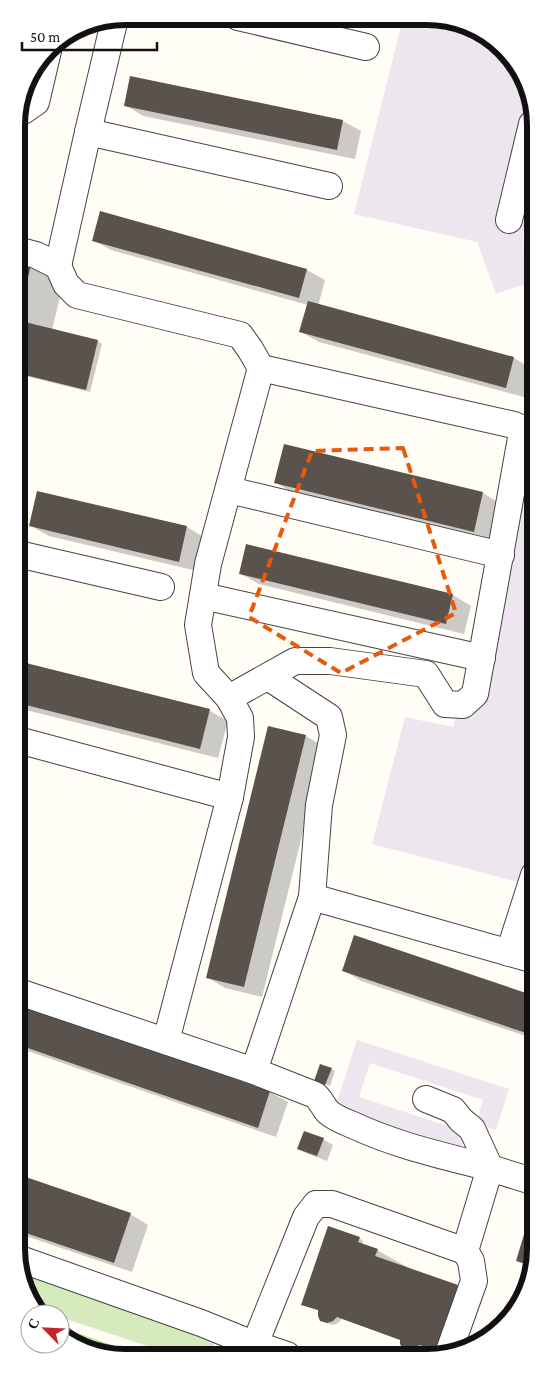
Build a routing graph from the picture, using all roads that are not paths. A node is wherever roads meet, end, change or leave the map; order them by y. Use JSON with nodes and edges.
{"nodes":[{"id":1,"x":272,"y":25,"type":"edge"},
{"id":2,"x":112,"y":26,"type":"edge"},
{"id":3,"x":366,"y":47,"type":"dead end"},
{"id":4,"x":44,"y":66,"type":"edge"},
{"id":5,"x":27,"y":108,"type":"edge"},
{"id":6,"x":88,"y":132,"type":"junction"},
{"id":7,"x":527,"y":145,"type":"edge"},
{"id":8,"x":329,"y":186,"type":"dead end"},
{"id":9,"x":509,"y":220,"type":"dead end"},
{"id":10,"x":25,"y":252,"type":"edge"},
{"id":11,"x":58,"y":266,"type":"junction"},
{"id":12,"x":261,"y":368,"type":"junction"},
{"id":13,"x":229,"y":490,"type":"junction"},
{"id":14,"x":501,"y":554,"type":"junction"},
{"id":15,"x":25,"y":556,"type":"edge"},
{"id":16,"x":161,"y":587,"type":"dead end"},
{"id":17,"x":203,"y":596,"type":"junction"},
{"id":18,"x":482,"y":658,"type":"junction"},
{"id":19,"x":268,"y":677,"type":"junction"},
{"id":20,"x":229,"y":698,"type":"junction"},
{"id":21,"x":25,"y":742,"type":"edge"},
{"id":22,"x":230,"y":797,"type":"junction"},
{"id":23,"x":312,"y":897,"type":"junction"},
{"id":24,"x":527,"y":897,"type":"edge"},
{"id":25,"x":509,"y":953,"type":"junction"},
{"id":26,"x":527,"y":958,"type":"edge"},
{"id":27,"x":25,"y":994,"type":"edge"},
{"id":28,"x":166,"y":1041,"type":"junction"},
{"id":29,"x":254,"y":1070,"type":"junction"},
{"id":30,"x":426,"y":1099,"type":"dead end"},
{"id":31,"x":490,"y":1168,"type":"junction"},
{"id":32,"x":527,"y":1180,"type":"edge"},
{"id":33,"x":465,"y":1251,"type":"junction"},
{"id":34,"x":26,"y":1261,"type":"edge"},
{"id":35,"x":451,"y":1346,"type":"edge"},
{"id":36,"x":249,"y":1347,"type":"edge"}],
"edges":[{"from":1,"to":3,"type":"street"},
{"from":2,"to":6,"type":"street"},
{"from":4,"to":5,"type":"street"},
{"from":6,"to":8,"type":"street"},
{"from":6,"to":11,"type":"street"},
{"from":7,"to":9,"type":"street"},
{"from":10,"to":11,"type":"street"},
{"from":11,"to":12,"type":"street"},
{"from":12,"to":13,"type":"street"},
{"from":12,"to":14,"type":"street"},
{"from":13,"to":14,"type":"street"},
{"from":13,"to":17,"type":"street"},
{"from":14,"to":18,"type":"street"},
{"from":15,"to":16,"type":"street"},
{"from":17,"to":18,"type":"street"},
{"from":17,"to":20,"type":"street"},
{"from":18,"to":19,"type":"street"},
{"from":19,"to":20,"type":"street"},
{"from":19,"to":23,"type":"street"},
{"from":20,"to":22,"type":"street"},
{"from":21,"to":22,"type":"street"},
{"from":22,"to":28,"type":"street"},
{"from":23,"to":25,"type":"street"},
{"from":23,"to":29,"type":"street"},
{"from":24,"to":25,"type":"street"},
{"from":25,"to":26,"type":"street"},
{"from":27,"to":28,"type":"street"},
{"from":28,"to":29,"type":"street"},
{"from":29,"to":31,"type":"street"},
{"from":30,"to":31,"type":"street"},
{"from":31,"to":32,"type":"street"},
{"from":31,"to":33,"type":"street"},
{"from":33,"to":35,"type":"street"},
{"from":33,"to":36,"type":"street"},
{"from":34,"to":36,"type":"street"}]}
